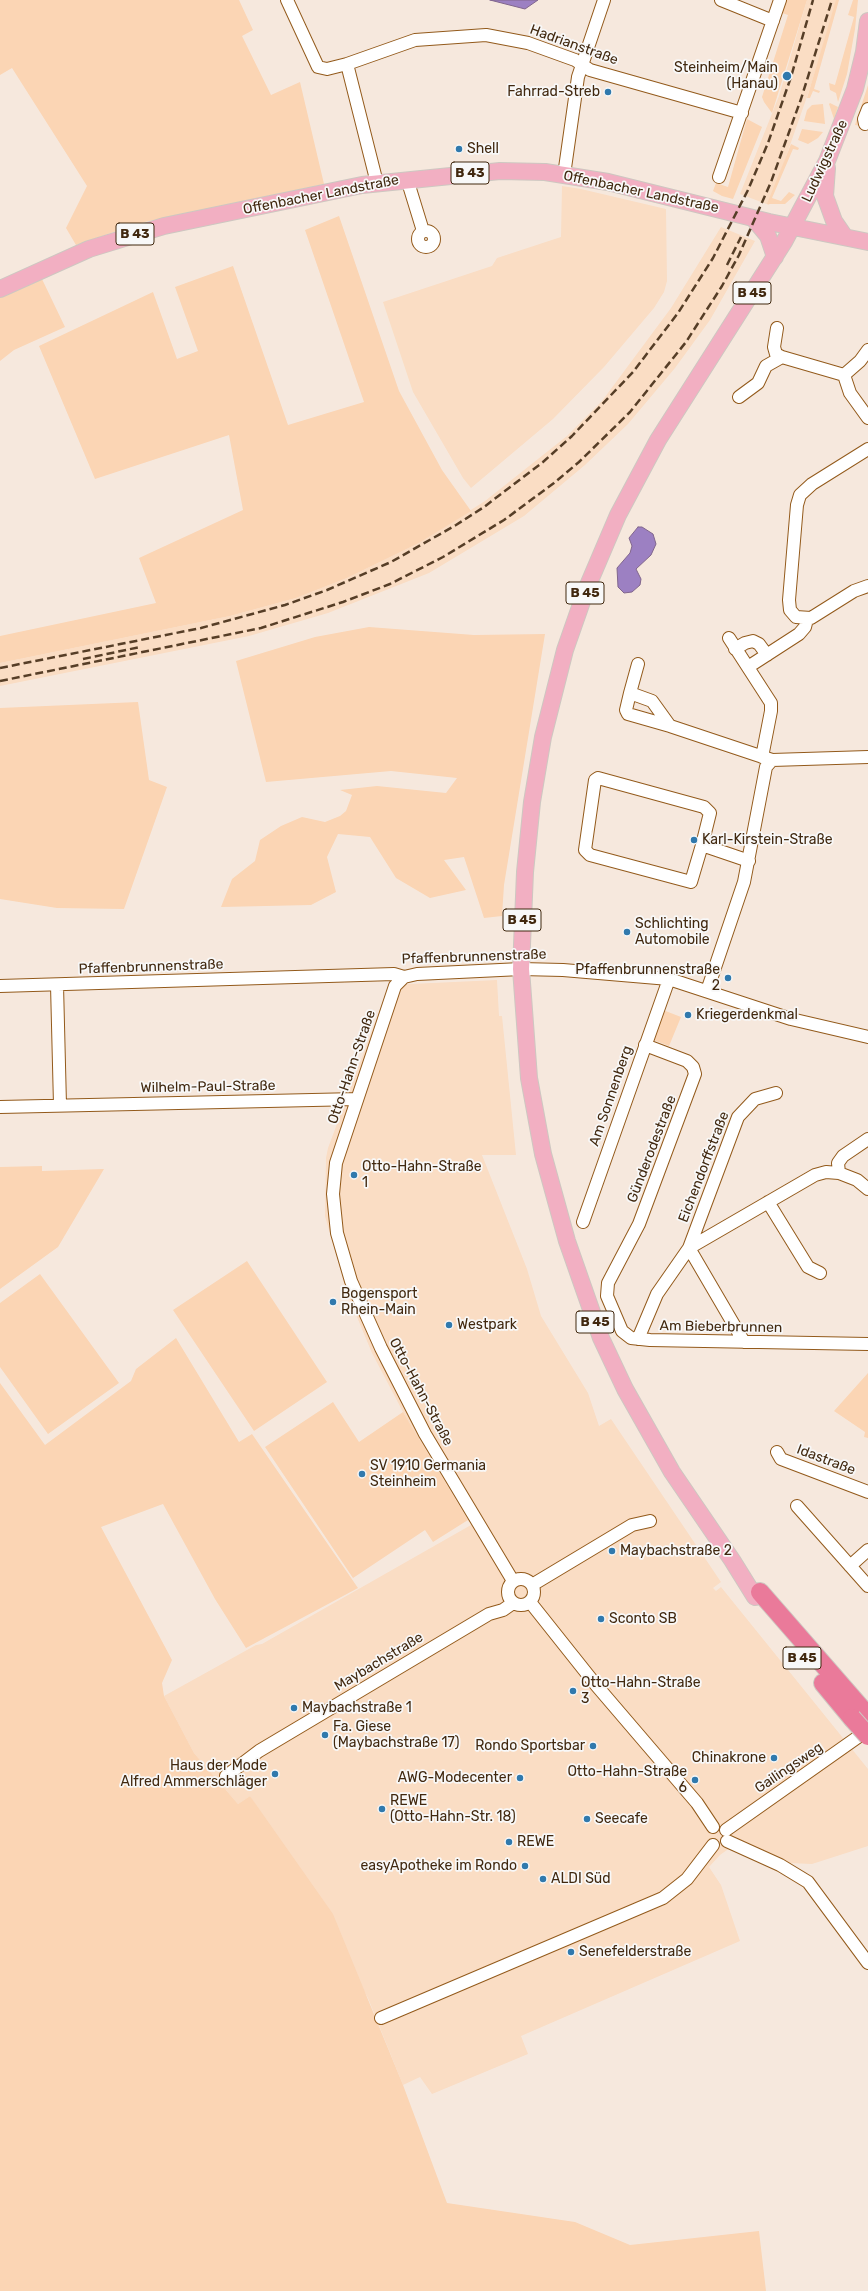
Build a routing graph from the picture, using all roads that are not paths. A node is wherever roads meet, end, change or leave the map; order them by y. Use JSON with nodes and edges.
{"nodes":[{"id":1,"x":287,"y":0,"type":"edge"},
{"id":2,"x":604,"y":0,"type":"edge"},
{"id":3,"x":721,"y":0,"type":"edge"},
{"id":4,"x":780,"y":0,"type":"edge"},
{"id":5,"x":773,"y":21,"type":"junction"},
{"id":6,"x":868,"y":21,"type":"edge"},
{"id":7,"x":583,"y":60,"type":"junction"},
{"id":8,"x":347,"y":64,"type":"junction"},
{"id":9,"x":868,"y":109,"type":"edge"},
{"id":10,"x":742,"y":113,"type":"junction"},
{"id":11,"x":865,"y":124,"type":"dead end"},
{"id":12,"x":828,"y":161,"type":"junction"},
{"id":13,"x":564,"y":175,"type":"junction"},
{"id":14,"x":719,"y":177,"type":"dead end"},
{"id":15,"x":407,"y":179,"type":"junction"},
{"id":16,"x":377,"y":183,"type":"junction"},
{"id":17,"x":753,"y":218,"type":"junction"},
{"id":18,"x":793,"y":226,"type":"junction"},
{"id":19,"x":423,"y":231,"type":"dead end"},
{"id":20,"x":845,"y":237,"type":"junction"},
{"id":21,"x":868,"y":242,"type":"edge"},
{"id":22,"x":775,"y":257,"type":"junction"},
{"id":23,"x":0,"y":289,"type":"edge"},
{"id":24,"x":777,"y":328,"type":"dead end"},
{"id":25,"x":868,"y":350,"type":"edge"},
{"id":26,"x":782,"y":358,"type":"junction"},
{"id":27,"x":844,"y":375,"type":"junction"},
{"id":28,"x":739,"y":397,"type":"dead end"},
{"id":29,"x":867,"y":414,"type":"edge"},
{"id":30,"x":868,"y":448,"type":"edge"},
{"id":31,"x":868,"y":586,"type":"edge"},
{"id":32,"x":807,"y":619,"type":"junction"},
{"id":33,"x":729,"y":638,"type":"dead end"},
{"id":34,"x":735,"y":649,"type":"junction"},
{"id":35,"x":767,"y":655,"type":"junction"},
{"id":36,"x":638,"y":664,"type":"dead end"},
{"id":37,"x":748,"y":667,"type":"junction"},
{"id":38,"x":630,"y":693,"type":"junction"},
{"id":39,"x":670,"y":726,"type":"junction"},
{"id":40,"x":868,"y":757,"type":"edge"},
{"id":41,"x":767,"y":759,"type":"junction"},
{"id":42,"x":702,"y":845,"type":"junction"},
{"id":43,"x":749,"y":861,"type":"junction"},
{"id":44,"x":521,"y":969,"type":"junction"},
{"id":45,"x":404,"y":977,"type":"junction"},
{"id":46,"x":669,"y":980,"type":"junction"},
{"id":47,"x":57,"y":985,"type":"junction"},
{"id":48,"x":0,"y":986,"type":"edge"},
{"id":49,"x":707,"y":991,"type":"junction"},
{"id":50,"x":868,"y":1037,"type":"edge"},
{"id":51,"x":645,"y":1045,"type":"junction"},
{"id":52,"x":776,"y":1093,"type":"dead end"},
{"id":53,"x":357,"y":1098,"type":"junction"},
{"id":54,"x":60,"y":1105,"type":"junction"},
{"id":55,"x":0,"y":1107,"type":"edge"},
{"id":56,"x":868,"y":1139,"type":"edge"},
{"id":57,"x":839,"y":1173,"type":"junction"},
{"id":58,"x":868,"y":1189,"type":"edge"},
{"id":59,"x":768,"y":1202,"type":"junction"},
{"id":60,"x":583,"y":1222,"type":"dead end"},
{"id":61,"x":689,"y":1248,"type":"junction"},
{"id":62,"x":820,"y":1273,"type":"dead end"},
{"id":63,"x":638,"y":1339,"type":"junction"},
{"id":64,"x":744,"y":1342,"type":"junction"},
{"id":65,"x":868,"y":1344,"type":"edge"},
{"id":66,"x":777,"y":1452,"type":"dead end"},
{"id":67,"x":868,"y":1492,"type":"edge"},
{"id":68,"x":797,"y":1506,"type":"dead end"},
{"id":69,"x":650,"y":1521,"type":"dead end"},
{"id":70,"x":868,"y":1550,"type":"edge"},
{"id":71,"x":850,"y":1566,"type":"junction"},
{"id":72,"x":513,"y":1582,"type":"junction"},
{"id":73,"x":532,"y":1585,"type":"junction"},
{"id":74,"x":868,"y":1586,"type":"edge"},
{"id":75,"x":757,"y":1594,"type":"joint"},
{"id":76,"x":511,"y":1600,"type":"junction"},
{"id":77,"x":530,"y":1602,"type":"junction"},
{"id":78,"x":861,"y":1714,"type":"edge"},
{"id":79,"x":868,"y":1730,"type":"edge"},
{"id":80,"x":868,"y":1736,"type":"edge"},
{"id":81,"x":226,"y":1776,"type":"dead end"},
{"id":82,"x":713,"y":1827,"type":"junction"},
{"id":83,"x":726,"y":1836,"type":"junction"},
{"id":84,"x":714,"y":1845,"type":"junction"},
{"id":85,"x":868,"y":1963,"type":"edge"},
{"id":86,"x":381,"y":2018,"type":"dead end"}],
"edges":[{"from":1,"to":8,"type":"street","name":"Hadrianstraße"},
{"from":2,"to":7,"type":"street"},
{"from":3,"to":5,"type":"street"},
{"from":4,"to":5,"type":"street"},
{"from":5,"to":10,"type":"street"},
{"from":6,"to":12,"type":"main road","name":"Ludwigstraße"},
{"from":7,"to":8,"type":"street","name":"Hadrianstraße"},
{"from":7,"to":10,"type":"street","name":"Hadrianstraße"},
{"from":7,"to":13,"type":"street"},
{"from":8,"to":16,"type":"street"},
{"from":9,"to":11,"type":"street"},
{"from":10,"to":14,"type":"street"},
{"from":12,"to":18,"type":"main road","name":"Ludwigstraße"},
{"from":12,"to":20,"type":"main road"},
{"from":13,"to":15,"type":"main road","name":"Offenbacher Landstraße","number":"B 43"},
{"from":13,"to":17,"type":"main road","name":"Offenbacher Landstraße","number":"B 43"},
{"from":15,"to":16,"type":"main road","name":"Offenbacher Landstraße","number":"B 43"},
{"from":15,"to":19,"type":"street"},
{"from":16,"to":23,"type":"main road","name":"Offenbacher Landstraße","number":"B 43"},
{"from":17,"to":18,"type":"main road","name":"Offenbacher Landstraße","number":"B 43"},
{"from":17,"to":22,"type":"main road"},
{"from":18,"to":20,"type":"main road"},
{"from":18,"to":22,"type":"main road","number":"B 45"},
{"from":20,"to":21,"type":"main road"},
{"from":22,"to":44,"type":"main road","number":"B 45"},
{"from":24,"to":26,"type":"street"},
{"from":25,"to":27,"type":"street"},
{"from":26,"to":27,"type":"street"},
{"from":26,"to":28,"type":"street"},
{"from":27,"to":29,"type":"street"},
{"from":30,"to":32,"type":"street"},
{"from":31,"to":32,"type":"street"},
{"from":32,"to":35,"type":"street"},
{"from":33,"to":34,"type":"street"},
{"from":34,"to":35,"type":"street"},
{"from":34,"to":37,"type":"street"},
{"from":35,"to":37,"type":"street"},
{"from":36,"to":38,"type":"street"},
{"from":37,"to":41,"type":"street"},
{"from":38,"to":39,"type":"street"},
{"from":38,"to":39,"type":"street"},
{"from":39,"to":41,"type":"street"},
{"from":40,"to":41,"type":"street"},
{"from":41,"to":43,"type":"street"},
{"from":42,"to":42,"type":"street"},
{"from":42,"to":43,"type":"street"},
{"from":43,"to":49,"type":"street"},
{"from":44,"to":45,"type":"street","name":"Pfaffenbrunnenstraße"},
{"from":44,"to":46,"type":"street","name":"Pfaffenbrunnenstraße"},
{"from":44,"to":75,"type":"main road","number":"B 45"},
{"from":45,"to":47,"type":"street","name":"Pfaffenbrunnenstraße"},
{"from":45,"to":53,"type":"street","name":"Otto-Hahn-Straße"},
{"from":46,"to":49,"type":"street","name":"Pfaffenbrunnenstraße"},
{"from":46,"to":51,"type":"street","name":"Am Sonnenberg"},
{"from":47,"to":48,"type":"street","name":"Pfaffenbrunnenstraße"},
{"from":47,"to":54,"type":"street"},
{"from":49,"to":50,"type":"street","name":"Pfaffenbrunnenstraße"},
{"from":51,"to":60,"type":"street","name":"Am Sonnenberg"},
{"from":51,"to":63,"type":"street","name":"Günderodestraße"},
{"from":52,"to":61,"type":"street","name":"Eichendorffstraße"},
{"from":53,"to":54,"type":"street","name":"Wilhelm-Paul-Straße"},
{"from":53,"to":72,"type":"street","name":"Otto-Hahn-Straße"},
{"from":54,"to":55,"type":"street","name":"Wilhelm-Paul-Straße"},
{"from":56,"to":57,"type":"street"},
{"from":57,"to":58,"type":"street"},
{"from":57,"to":59,"type":"street"},
{"from":59,"to":61,"type":"street"},
{"from":59,"to":62,"type":"street"},
{"from":61,"to":63,"type":"street"},
{"from":61,"to":64,"type":"street"},
{"from":63,"to":64,"type":"street","name":"Am Bieberbrunnen"},
{"from":64,"to":65,"type":"street","name":"Am Bieberbrunnen"},
{"from":66,"to":67,"type":"street","name":"Idastraße"},
{"from":68,"to":71,"type":"street"},
{"from":69,"to":73,"type":"street"},
{"from":70,"to":71,"type":"street"},
{"from":71,"to":74,"type":"street"},
{"from":72,"to":73,"type":"street"},
{"from":72,"to":76,"type":"street"},
{"from":73,"to":77,"type":"street"},
{"from":75,"to":78,"type":"highway","number":"B 45"},
{"from":76,"to":77,"type":"street"},
{"from":76,"to":81,"type":"street","name":"Maybachstraße"},
{"from":77,"to":82,"type":"street"},
{"from":78,"to":80,"type":"highway","number":"B 45","bridge":true},
{"from":79,"to":83,"type":"street","name":"Gailingsweg"},
{"from":82,"to":83,"type":"street"},
{"from":82,"to":84,"type":"street"},
{"from":83,"to":84,"type":"street"},
{"from":83,"to":85,"type":"street"},
{"from":84,"to":86,"type":"street"}]}
